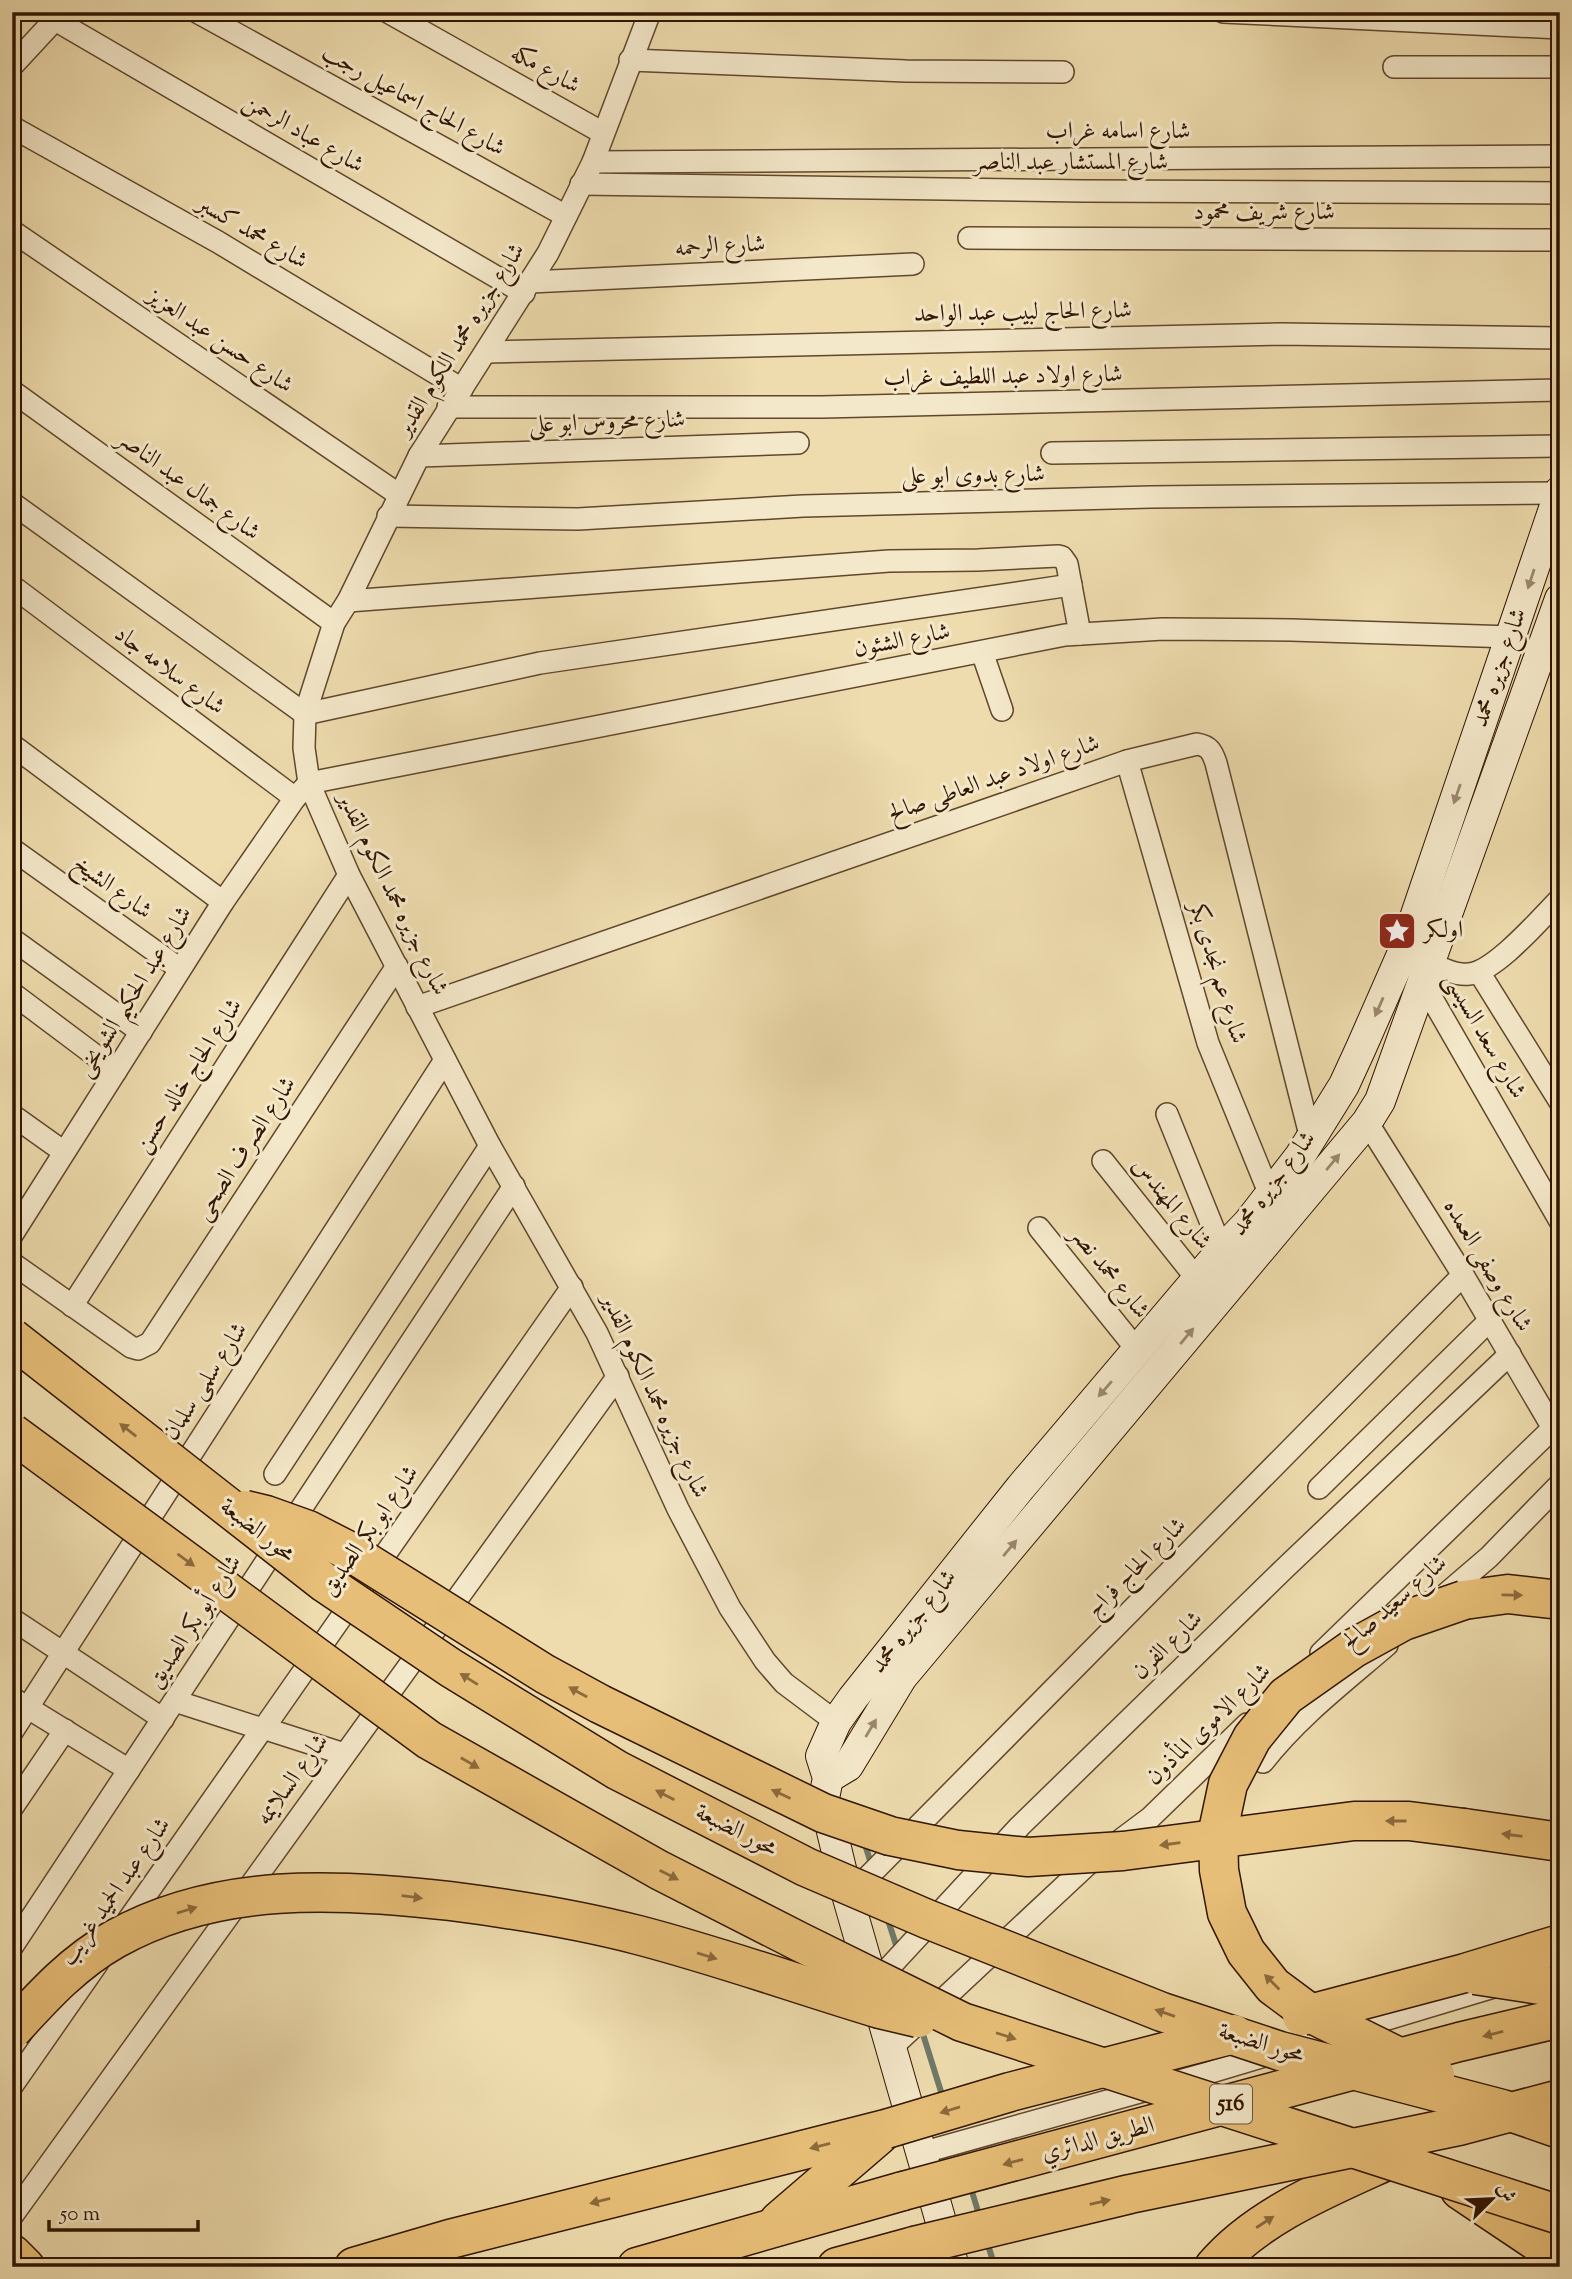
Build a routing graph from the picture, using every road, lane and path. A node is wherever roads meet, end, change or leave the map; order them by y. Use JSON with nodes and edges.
{"nodes":[{"id":1,"x":197,"y":12,"type":"edge"},
{"id":2,"x":388,"y":12,"type":"edge"},
{"id":3,"x":650,"y":12,"type":"edge"},
{"id":4,"x":1223,"y":12,"type":"edge"},
{"id":5,"x":58,"y":16,"type":"edge"},
{"id":6,"x":1560,"y":28,"type":"edge"},
{"id":7,"x":630,"y":60,"type":"junction"},
{"id":8,"x":12,"y":65,"type":"edge"},
{"id":9,"x":1394,"y":67,"type":"dead end"},
{"id":10,"x":1560,"y":67,"type":"edge"},
{"id":11,"x":1063,"y":72,"type":"dead end"},
{"id":12,"x":12,"y":127,"type":"edge"},
{"id":13,"x":603,"y":133,"type":"junction"},
{"id":14,"x":1560,"y":156,"type":"edge"},
{"id":15,"x":593,"y":162,"type":"junction"},
{"id":16,"x":581,"y":184,"type":"junction"},
{"id":17,"x":1560,"y":193,"type":"edge"},
{"id":18,"x":566,"y":216,"type":"junction"},
{"id":19,"x":12,"y":231,"type":"edge"},
{"id":20,"x":969,"y":238,"type":"dead end"},
{"id":21,"x":1560,"y":240,"type":"edge"},
{"id":22,"x":913,"y":264,"type":"dead end"},
{"id":23,"x":527,"y":288,"type":"junction"},
{"id":24,"x":1560,"y":338,"type":"edge"},
{"id":25,"x":487,"y":352,"type":"junction"},
{"id":26,"x":462,"y":389,"type":"junction"},
{"id":27,"x":1560,"y":390,"type":"edge"},
{"id":28,"x":12,"y":391,"type":"edge"},
{"id":29,"x":448,"y":407,"type":"junction"},
{"id":30,"x":798,"y":443,"type":"dead end"},
{"id":31,"x":1560,"y":446,"type":"edge"},
{"id":32,"x":1052,"y":453,"type":"dead end"},
{"id":33,"x":419,"y":456,"type":"junction"},
{"id":34,"x":1559,"y":492,"type":"edge"},
{"id":35,"x":398,"y":494,"type":"junction"},
{"id":36,"x":12,"y":503,"type":"edge"},
{"id":37,"x":388,"y":516,"type":"junction"},
{"id":38,"x":1071,"y":584,"type":"junction"},
{"id":39,"x":12,"y":586,"type":"edge"},
{"id":40,"x":1560,"y":599,"type":"edge"},
{"id":41,"x":348,"y":601,"type":"junction"},
{"id":42,"x":334,"y":623,"type":"junction"},
{"id":43,"x":1080,"y":634,"type":"junction"},
{"id":44,"x":1512,"y":637,"type":"junction"},
{"id":45,"x":982,"y":652,"type":"junction"},
{"id":46,"x":1551,"y":652,"type":"edge"},
{"id":47,"x":1002,"y":709,"type":"dead end"},
{"id":48,"x":305,"y":714,"type":"junction"},
{"id":49,"x":12,"y":745,"type":"edge"},
{"id":50,"x":1127,"y":761,"type":"junction"},
{"id":51,"x":302,"y":791,"type":"junction"},
{"id":52,"x":12,"y":849,"type":"edge"},
{"id":53,"x":349,"y":875,"type":"junction"},
{"id":54,"x":1560,"y":899,"type":"edge"},
{"id":55,"x":223,"y":902,"type":"junction"},
{"id":56,"x":12,"y":939,"type":"edge"},
{"id":57,"x":1419,"y":965,"type":"junction"},
{"id":58,"x":397,"y":966,"type":"junction"},
{"id":59,"x":180,"y":969,"type":"junction"},
{"id":60,"x":1479,"y":972,"type":"junction"},
{"id":61,"x":12,"y":993,"type":"edge"},
{"id":62,"x":417,"y":1007,"type":"junction"},
{"id":63,"x":141,"y":1032,"type":"junction"},
{"id":64,"x":445,"y":1060,"type":"junction"},
{"id":65,"x":116,"y":1071,"type":"junction"},
{"id":66,"x":1560,"y":1102,"type":"edge"},
{"id":67,"x":1167,"y":1114,"type":"dead end"},
{"id":68,"x":12,"y":1115,"type":"edge"},
{"id":69,"x":1367,"y":1122,"type":"junction"},
{"id":70,"x":1311,"y":1139,"type":"junction"},
{"id":71,"x":490,"y":1146,"type":"junction"},
{"id":72,"x":64,"y":1152,"type":"junction"},
{"id":73,"x":1103,"y":1161,"type":"dead end"},
{"id":74,"x":514,"y":1186,"type":"junction"},
{"id":75,"x":1270,"y":1195,"type":"junction"},
{"id":76,"x":1560,"y":1221,"type":"edge"},
{"id":77,"x":14,"y":1227,"type":"edge"},
{"id":78,"x":1039,"y":1228,"type":"dead end"},
{"id":79,"x":1222,"y":1250,"type":"junction"},
{"id":80,"x":12,"y":1263,"type":"edge"},
{"id":81,"x":1463,"y":1275,"type":"junction"},
{"id":82,"x":1197,"y":1279,"type":"junction"},
{"id":83,"x":572,"y":1287,"type":"junction"},
{"id":84,"x":72,"y":1306,"type":"junction"},
{"id":85,"x":1490,"y":1320,"type":"junction"},
{"id":86,"x":12,"y":1338,"type":"edge"},
{"id":87,"x":1138,"y":1351,"type":"junction"},
{"id":88,"x":1510,"y":1354,"type":"junction"},
{"id":89,"x":618,"y":1376,"type":"junction"},
{"id":90,"x":12,"y":1433,"type":"edge"},
{"id":91,"x":1556,"y":1434,"type":"edge"},
{"id":92,"x":275,"y":1475,"type":"dead end"},
{"id":93,"x":1560,"y":1484,"type":"edge"},
{"id":94,"x":1319,"y":1489,"type":"dead end"},
{"id":95,"x":223,"y":1505,"type":"junction"},
{"id":96,"x":1560,"y":1600,"type":"edge"},
{"id":97,"x":12,"y":1619,"type":"edge"},
{"id":98,"x":64,"y":1653,"type":"junction"},
{"id":99,"x":20,"y":1703,"type":"edge"},
{"id":100,"x":169,"y":1710,"type":"junction"},
{"id":101,"x":836,"y":1722,"type":"junction"},
{"id":102,"x":263,"y":1728,"type":"junction"},
{"id":103,"x":65,"y":1730,"type":"junction"},
{"id":104,"x":12,"y":1732,"type":"edge"},
{"id":105,"x":344,"y":1754,"type":"junction"},
{"id":106,"x":1264,"y":1762,"type":"dead end"},
{"id":107,"x":129,"y":1770,"type":"junction"},
{"id":108,"x":828,"y":1778,"type":"junction"},
{"id":109,"x":12,"y":1808,"type":"edge"},
{"id":110,"x":1560,"y":1842,"type":"edge"},
{"id":111,"x":848,"y":1898,"type":"junction"},
{"id":112,"x":1560,"y":1944,"type":"edge"},
{"id":113,"x":12,"y":1947,"type":"edge"},
{"id":114,"x":1560,"y":1968,"type":"edge"},
{"id":115,"x":1465,"y":1973,"type":"junction"},
{"id":116,"x":873,"y":1985,"type":"junction"},
{"id":117,"x":1560,"y":1987,"type":"edge"},
{"id":118,"x":1560,"y":2018,"type":"edge"},
{"id":119,"x":962,"y":2022,"type":"junction"},
{"id":120,"x":12,"y":2030,"type":"edge"},
{"id":121,"x":891,"y":2048,"type":"junction"},
{"id":122,"x":12,"y":2085,"type":"edge"},
{"id":123,"x":1560,"y":2099,"type":"edge"},
{"id":124,"x":1502,"y":2109,"type":"junction"},
{"id":125,"x":1459,"y":2126,"type":"junction"},
{"id":126,"x":886,"y":2129,"type":"junction"},
{"id":127,"x":1560,"y":2129,"type":"edge"},
{"id":128,"x":921,"y":2153,"type":"junction"},
{"id":129,"x":1434,"y":2174,"type":"junction"},
{"id":130,"x":1560,"y":2215,"type":"edge"},
{"id":131,"x":12,"y":2216,"type":"edge"},
{"id":132,"x":769,"y":2230,"type":"junction"},
{"id":133,"x":12,"y":2254,"type":"edge"},
{"id":134,"x":1560,"y":2257,"type":"edge"},
{"id":135,"x":25,"y":2267,"type":"edge"},
{"id":136,"x":354,"y":2267,"type":"edge"},
{"id":137,"x":637,"y":2267,"type":"edge"},
{"id":138,"x":837,"y":2267,"type":"edge"},
{"id":139,"x":954,"y":2267,"type":"edge"},
{"id":140,"x":1214,"y":2267,"type":"edge"}],
"edges":[{"from":1,"to":18,"type":"street","name":"شارع الحاج اسماعيل رجب"},
{"from":2,"to":13,"type":"street","name":"شارع مكه"},
{"from":3,"to":7,"type":"street","name":"شارع جزيره محمد الكوم القدير"},
{"from":4,"to":6,"type":"street"},
{"from":5,"to":8,"type":"street"},
{"from":5,"to":23,"type":"street","name":"شارع عباد الرحمن"},
{"from":7,"to":11,"type":"street"},
{"from":7,"to":13,"type":"street","name":"شارع جزيره محمد الكوم القدير"},
{"from":9,"to":10,"type":"street"},
{"from":12,"to":26,"type":"street","name":"شارع محمد كسبر"},
{"from":13,"to":15,"type":"street","name":"شارع جزيره محمد الكوم القدير"},
{"from":14,"to":15,"type":"street","name":"شارع اسامه غراب"},
{"from":15,"to":16,"type":"street","name":"شارع جزيره محمد الكوم القدير"},
{"from":16,"to":17,"type":"street","name":"شارع المستشار عبد الناصر"},
{"from":16,"to":18,"type":"street","name":"شارع جزيره محمد الكوم القدير"},
{"from":18,"to":23,"type":"street","name":"شارع جزيره محمد الكوم القدير"},
{"from":19,"to":35,"type":"street","name":"شارع حسن عبد العزيز"},
{"from":20,"to":21,"type":"street","name":"شارع شريف محمود"},
{"from":22,"to":23,"type":"street","name":"شارع الرحمه"},
{"from":23,"to":25,"type":"street","name":"شارع جزيره محمد الكوم القدير"},
{"from":24,"to":25,"type":"street","name":"شارع الحاج لبيب عبد الواحد"},
{"from":25,"to":26,"type":"street","name":"شارع جزيره محمد الكوم القدير"},
{"from":26,"to":29,"type":"street","name":"شارع جزيره محمد الكوم القدير"},
{"from":27,"to":29,"type":"street","name":"شارع اولاد عبد اللطيف غراب"},
{"from":28,"to":42,"type":"street","name":"شارع جمال عبد الناصر"},
{"from":29,"to":33,"type":"street","name":"شارع جزيره محمد الكوم القدير"},
{"from":30,"to":33,"type":"street","name":"شارع محروس ابو على"},
{"from":31,"to":32,"type":"street","name":"شارع بدوى ابو على"},
{"from":33,"to":35,"type":"street","name":"شارع جزيره محمد الكوم القدير"},
{"from":34,"to":37,"type":"street","name":"شارع بدوى ابو على"},
{"from":34,"to":44,"type":"main road","name":"شارع جزيره محمد","one_way":true},
{"from":35,"to":37,"type":"street","name":"شارع جزيره محمد الكوم القدير"},
{"from":36,"to":48,"type":"street"},
{"from":37,"to":41,"type":"street","name":"شارع جزيره محمد الكوم القدير"},
{"from":38,"to":41,"type":"street"},
{"from":38,"to":43,"type":"street"},
{"from":38,"to":48,"type":"street"},
{"from":39,"to":51,"type":"street","name":"شارع سلامه جاد"},
{"from":40,"to":46,"type":"main road","name":"شارع جزيره محمد"},
{"from":41,"to":42,"type":"street","name":"شارع جزيره محمد الكوم القدير"},
{"from":42,"to":48,"type":"street","name":"شارع جزيره محمد الكوم القدير"},
{"from":43,"to":44,"type":"street","name":"شارع الشئون"},
{"from":43,"to":45,"type":"street","name":"شارع الشئون"},
{"from":44,"to":57,"type":"main road","name":"شارع جزيره محمد","one_way":true},
{"from":45,"to":47,"type":"street"},
{"from":45,"to":51,"type":"street","name":"شارع الشئون"},
{"from":46,"to":57,"type":"main road","name":"شارع جزيره محمد"},
{"from":48,"to":51,"type":"street","name":"شارع جزيره محمد الكوم القدير"},
{"from":49,"to":55,"type":"street"},
{"from":50,"to":62,"type":"street","name":"شارع اولاد عبد العاطى صالح"},
{"from":50,"to":70,"type":"street","name":"شارع اولاد عبد العاطى صالح"},
{"from":50,"to":75,"type":"street","name":"شارع عم نجدى بكر"},
{"from":51,"to":53,"type":"street","name":"شارع جزيره محمد الكوم القدير"},
{"from":51,"to":55,"type":"street","name":"شارع عبد الحكيم الشويخى"},
{"from":52,"to":59,"type":"street","name":"شارع الشيخ"},
{"from":53,"to":58,"type":"street","name":"شارع جزيره محمد الكوم القدير"},
{"from":53,"to":84,"type":"street","name":"شارع الحاج خالد حسن"},
{"from":54,"to":60,"type":"street"},
{"from":55,"to":59,"type":"street","name":"شارع عبد الحكيم الشويخى"},
{"from":56,"to":63,"type":"street"},
{"from":57,"to":60,"type":"street"},
{"from":57,"to":69,"type":"main road","name":"شارع جزيره محمد"},
{"from":57,"to":70,"type":"main road","name":"شارع جزيره محمد","one_way":true},
{"from":57,"to":76,"type":"street","name":"شارع سعد السيسى"},
{"from":58,"to":62,"type":"street","name":"شارع جزيره محمد الكوم القدير"},
{"from":58,"to":84,"type":"street","name":"شارع الصرف الصحى"},
{"from":59,"to":63,"type":"street","name":"شارع عبد الحكيم الشويخى"},
{"from":60,"to":66,"type":"street"},
{"from":61,"to":65,"type":"street"},
{"from":62,"to":64,"type":"street","name":"شارع جزيره محمد الكوم القدير"},
{"from":63,"to":65,"type":"street","name":"شارع عبد الحكيم الشويخى"},
{"from":64,"to":71,"type":"street","name":"شارع جزيره محمد الكوم القدير"},
{"from":64,"to":98,"type":"street","name":"شارع سلمى سلمان"},
{"from":65,"to":72,"type":"street","name":"شارع عبد الحكيم الشويخى"},
{"from":67,"to":79,"type":"street"},
{"from":68,"to":72,"type":"street"},
{"from":69,"to":81,"type":"street","name":"شارع وصفى العمده"},
{"from":108,"to":69,"type":"main road","name":"شارع جزيره محمد","one_way":true},
{"from":70,"to":75,"type":"main road","name":"شارع جزيره محمد"},
{"from":71,"to":74,"type":"street","name":"شارع جزيره محمد الكوم القدير"},
{"from":71,"to":92,"type":"street"},
{"from":72,"to":77,"type":"street","name":"شارع عبد الحكيم الشويخى"},
{"from":73,"to":82,"type":"street","name":"شارع المهندس"},
{"from":74,"to":83,"type":"street","name":"شارع جزيره محمد الكوم القدير"},
{"from":74,"to":100,"type":"street","name":"شارع أبو بكر الصديق"},
{"from":75,"to":79,"type":"main road","name":"شارع جزيره محمد"},
{"from":78,"to":87,"type":"street","name":"شارع محمد نصر"},
{"from":79,"to":82,"type":"main road","name":"شارع جزيره محمد"},
{"from":80,"to":84,"type":"street"},
{"from":81,"to":85,"type":"street","name":"شارع وصفى العمده"},
{"from":81,"to":111,"type":"street","name":"شارع الحاج فراج"},
{"from":82,"to":87,"type":"main road","name":"شارع جزيره محمد"},
{"from":83,"to":89,"type":"street","name":"شارع جزيره محمد الكوم القدير"},
{"from":83,"to":102,"type":"street","name":"شارع ابو بكر الصديق"},
{"from":85,"to":88,"type":"street","name":"شارع وصفى العمده"},
{"from":85,"to":94,"type":"street"},
{"from":95,"to":86,"type":"highway","name":"محور الضبعة","one_way":true,"bridge":true},
{"from":87,"to":101,"type":"main road","name":"شارع جزيره محمد","one_way":true},
{"from":88,"to":91,"type":"street","name":"شارع وصفى العمده"},
{"from":88,"to":116,"type":"street","name":"شارع الفرن"},
{"from":89,"to":101,"type":"street","name":"شارع جزيره محمد الكوم القدير"},
{"from":89,"to":105,"type":"street","name":"شارع السلايمه"},
{"from":90,"to":119,"type":"highway","one_way":true,"bridge":true},
{"from":91,"to":121,"type":"street","name":"شارع الاموى المأذون"},
{"from":93,"to":106,"type":"street","name":"شارع سعيد صالح"},
{"from":110,"to":95,"type":"highway","one_way":true,"bridge":true},
{"from":124,"to":95,"type":"highway","name":"محور الضبعة","one_way":true,"bridge":true},
{"from":124,"to":96,"type":"highway","one_way":true,"bridge":true},
{"from":97,"to":98,"type":"street"},
{"from":98,"to":99,"type":"street","name":"شارع سلمى سلمان"},
{"from":98,"to":100,"type":"street"},
{"from":99,"to":103,"type":"street"},
{"from":99,"to":104,"type":"street","name":"شارع سلمى سلمان"},
{"from":100,"to":102,"type":"street"},
{"from":100,"to":107,"type":"street","name":"شارع أبو بكر الصديق"},
{"from":101,"to":108,"type":"main road","name":"شارع جزيره محمد"},
{"from":102,"to":105,"type":"street"},
{"from":102,"to":122,"type":"street","name":"شارع عبد الحميد غريب"},
{"from":103,"to":107,"type":"street"},
{"from":103,"to":109,"type":"street"},
{"from":105,"to":131,"type":"street","name":"شارع السلايمه"},
{"from":107,"to":113,"type":"street","name":"شارع أبو بكر الصديق"},
{"from":108,"to":111,"type":"main road","name":"شارع جزيره محمد"},
{"from":111,"to":116,"type":"main road","name":"شارع جزيره محمد"},
{"from":112,"to":115,"type":"highway","bridge":true},
{"from":114,"to":128,"type":"street"},
{"from":115,"to":117,"type":"highway","bridge":true},
{"from":115,"to":126,"type":"highway","one_way":true,"bridge":true},
{"from":116,"to":121,"type":"main road","name":"شارع جزيره محمد"},
{"from":118,"to":132,"type":"highway","name":"الطريق الدائري","number":"516","one_way":true,"bridge":true},
{"from":120,"to":119,"type":"highway","one_way":true,"bridge":true},
{"from":119,"to":129,"type":"highway","one_way":true,"bridge":true},
{"from":121,"to":128,"type":"main road","name":"شارع جزيره محمد"},
{"from":123,"to":125,"type":"highway","bridge":true},
{"from":124,"to":127,"type":"highway","name":"محور الضبعة","bridge":true},
{"from":138,"to":125,"type":"highway","one_way":true,"bridge":true},
{"from":140,"to":125,"type":"highway","one_way":true,"bridge":true},
{"from":126,"to":132,"type":"highway"},
{"from":126,"to":136,"type":"highway","one_way":true},
{"from":128,"to":139,"type":"main road","name":"شارع جزيره محمد"},
{"from":129,"to":130,"type":"highway","bridge":true},
{"from":129,"to":134,"type":"highway","bridge":true},
{"from":132,"to":137,"type":"highway","name":"الطريق الدائري","number":"516"},
{"from":133,"to":135,"type":"highway"}]}
